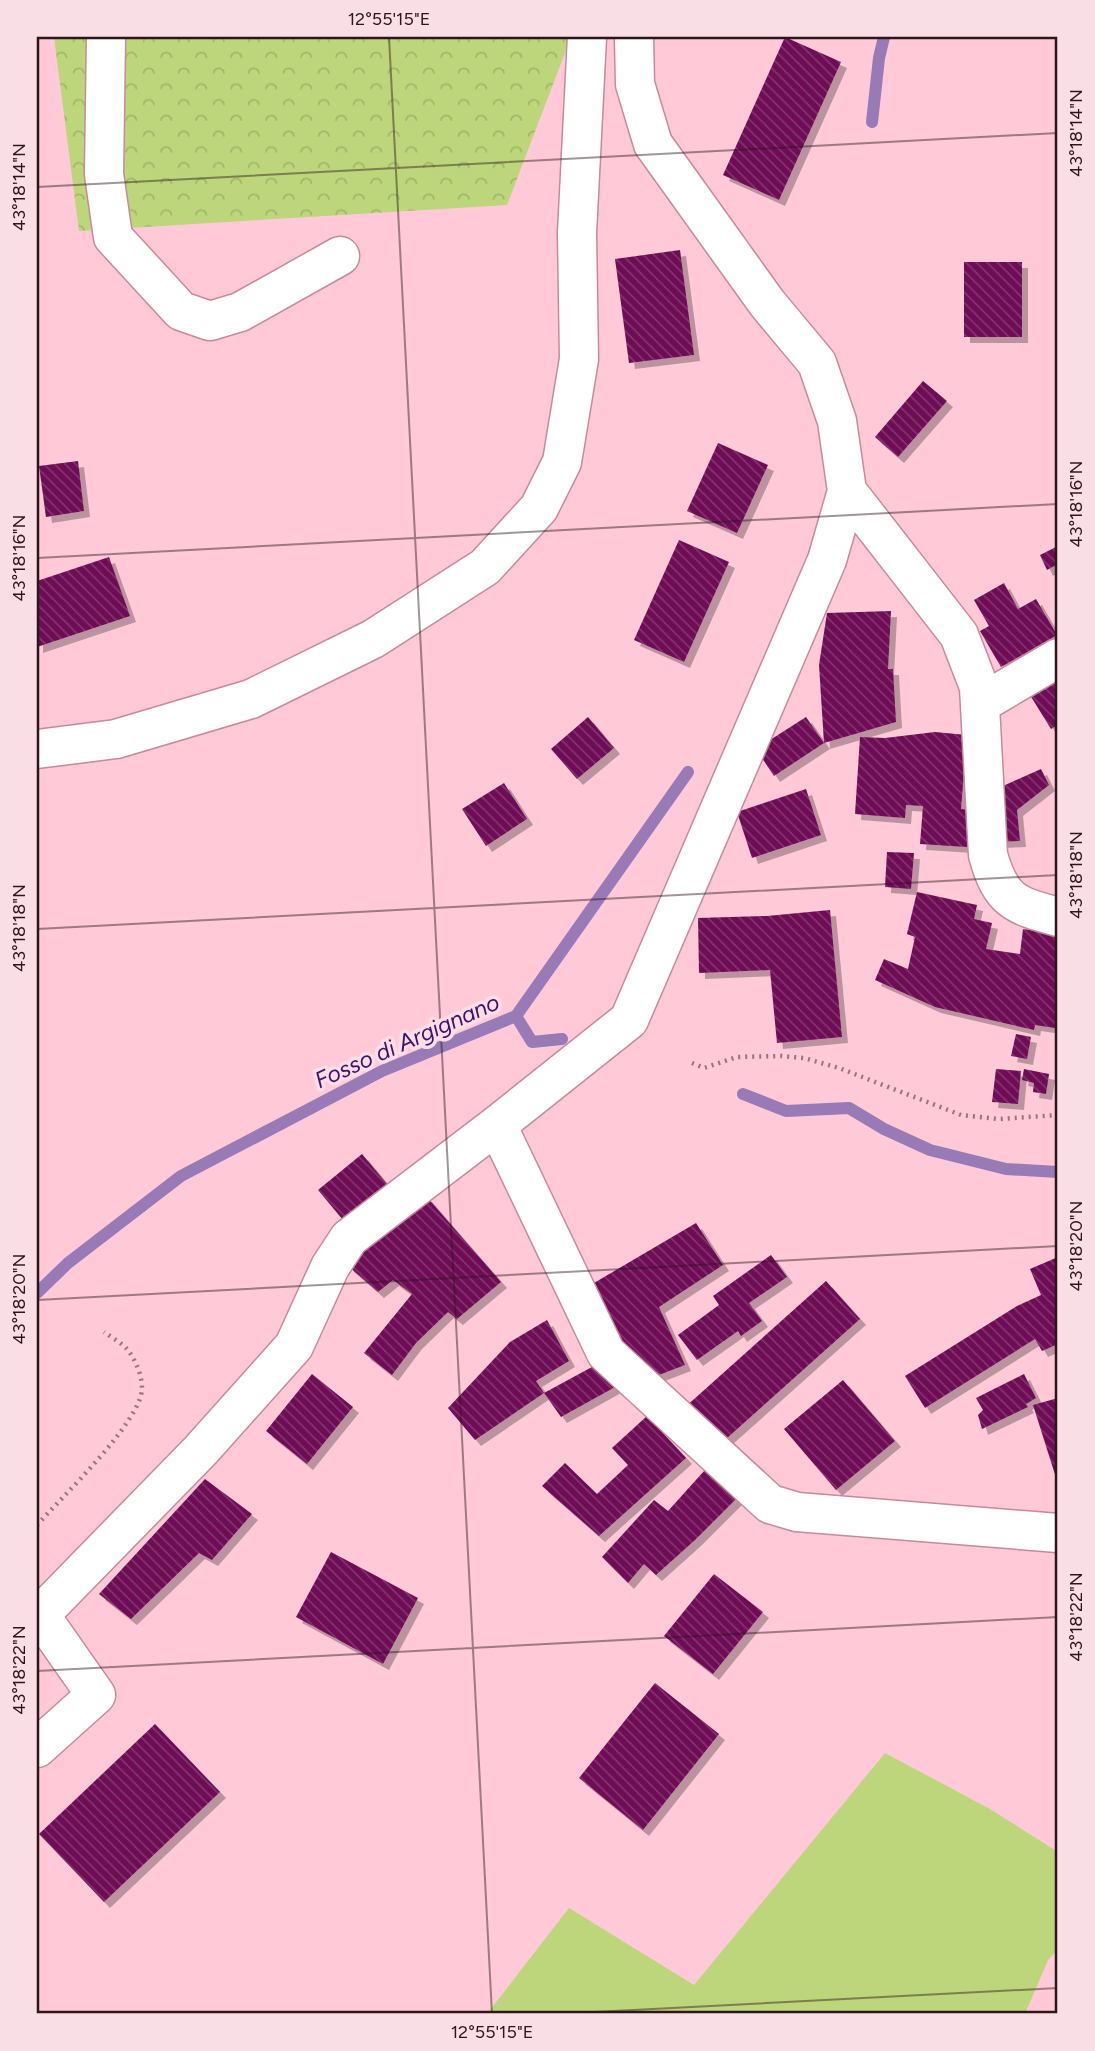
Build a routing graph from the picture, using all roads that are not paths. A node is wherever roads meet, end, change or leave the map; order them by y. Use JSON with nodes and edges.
{"nodes":[{"id":1,"x":106,"y":37,"type":"edge"},
{"id":2,"x":587,"y":37,"type":"edge"},
{"id":3,"x":634,"y":37,"type":"edge"},
{"id":4,"x":340,"y":256,"type":"dead end"},
{"id":5,"x":847,"y":491,"type":"junction"},
{"id":6,"x":1058,"y":658,"type":"edge"},
{"id":7,"x":980,"y":704,"type":"junction"},
{"id":8,"x":37,"y":749,"type":"edge"},
{"id":9,"x":1058,"y":917,"type":"edge"},
{"id":10,"x":497,"y":1125,"type":"junction"},
{"id":11,"x":1058,"y":1533,"type":"edge"},
{"id":12,"x":38,"y":1616,"type":"edge"},
{"id":13,"x":37,"y":1748,"type":"edge"}],
"edges":[{"from":1,"to":4,"type":"street"},
{"from":2,"to":8,"type":"street"},
{"from":3,"to":5,"type":"street"},
{"from":5,"to":7,"type":"street"},
{"from":5,"to":10,"type":"street"},
{"from":6,"to":7,"type":"street"},
{"from":7,"to":9,"type":"street"},
{"from":10,"to":11,"type":"street"},
{"from":10,"to":12,"type":"street"},
{"from":12,"to":13,"type":"street"}]}
